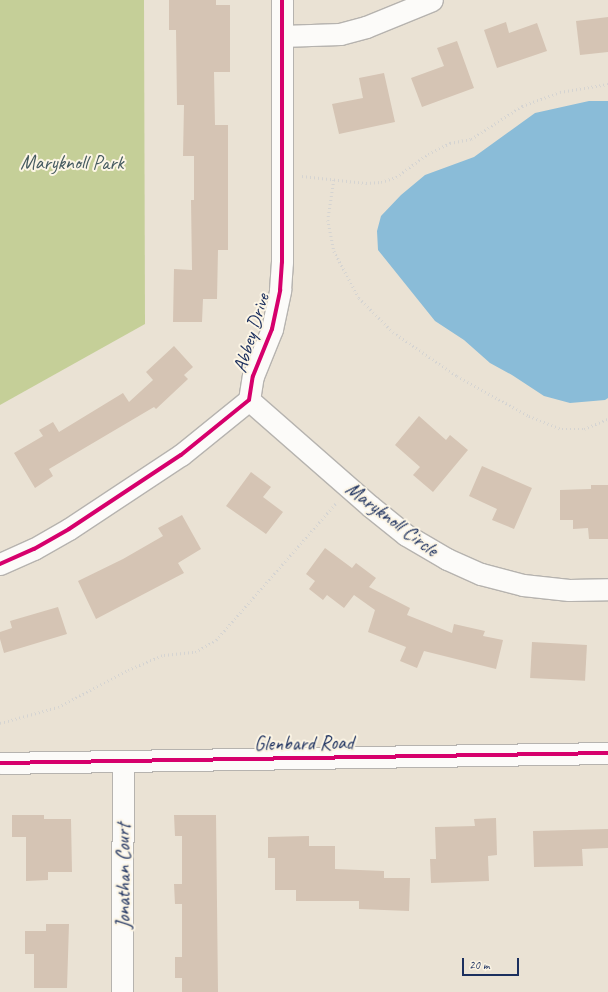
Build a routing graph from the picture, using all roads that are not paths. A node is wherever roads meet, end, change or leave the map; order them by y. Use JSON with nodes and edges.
{"nodes":[{"id":1,"x":282,"y":0,"type":"edge"},
{"id":2,"x":432,"y":0,"type":"edge"},
{"id":3,"x":282,"y":36,"type":"junction"},
{"id":4,"x":249,"y":400,"type":"junction"},
{"id":5,"x":0,"y":564,"type":"edge"},
{"id":6,"x":608,"y":589,"type":"edge"},
{"id":7,"x":608,"y":754,"type":"edge"},
{"id":8,"x":123,"y":761,"type":"junction"},
{"id":9,"x":0,"y":763,"type":"edge"},
{"id":10,"x":122,"y":992,"type":"edge"}],
"edges":[{"from":1,"to":3,"type":"street","name":"Abbey Drive"},
{"from":2,"to":3,"type":"street"},
{"from":3,"to":4,"type":"street","name":"Abbey Drive"},
{"from":4,"to":5,"type":"street","name":"Abbey Drive"},
{"from":4,"to":6,"type":"street","name":"Maryknoll Circle"},
{"from":7,"to":8,"type":"street","name":"Glenbard Road"},
{"from":8,"to":9,"type":"street","name":"Glenbard Road"},
{"from":8,"to":10,"type":"street","name":"Jonathan Court"}]}
